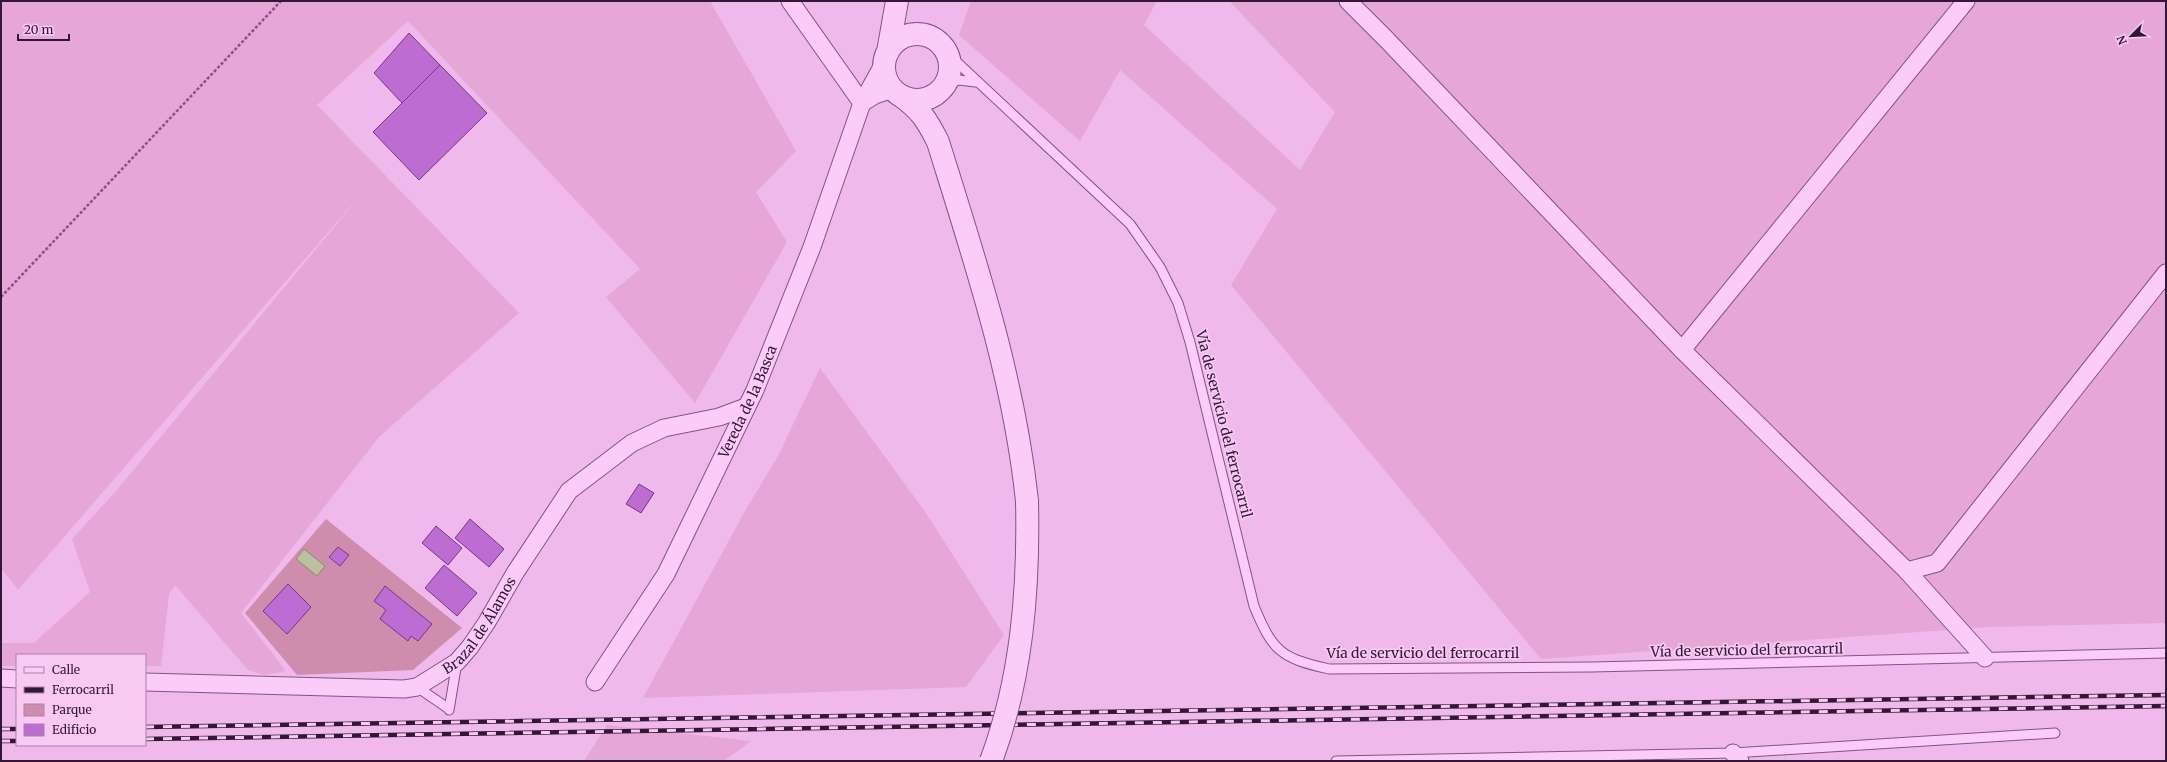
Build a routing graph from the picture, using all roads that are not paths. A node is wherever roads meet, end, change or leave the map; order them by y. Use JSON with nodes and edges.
{"nodes":[{"id":1,"x":790,"y":1,"type":"edge"},
{"id":2,"x":898,"y":1,"type":"edge"},
{"id":3,"x":1348,"y":1,"type":"edge"},
{"id":4,"x":1966,"y":1,"type":"edge"},
{"id":5,"x":924,"y":35,"type":"junction"},
{"id":6,"x":945,"y":51,"type":"junction"},
{"id":7,"x":886,"y":58,"type":"junction"},
{"id":8,"x":975,"y":82,"type":"junction"},
{"id":9,"x":943,"y":87,"type":"junction"},
{"id":10,"x":896,"y":92,"type":"junction"},
{"id":11,"x":862,"y":103,"type":"junction"},
{"id":12,"x":938,"y":142,"type":"junction"},
{"id":13,"x":2166,"y":274,"type":"edge"},
{"id":14,"x":1682,"y":350,"type":"junction"},
{"id":15,"x":746,"y":407,"type":"junction"},
{"id":16,"x":1906,"y":571,"type":"junction"},
{"id":17,"x":2166,"y":653,"type":"edge"},
{"id":18,"x":1985,"y":658,"type":"junction"},
{"id":19,"x":457,"y":662,"type":"junction"},
{"id":20,"x":1,"y":678,"type":"edge"},
{"id":21,"x":16,"y":679,"type":"edge"},
{"id":22,"x":146,"y":682,"type":"edge"},
{"id":23,"x":595,"y":682,"type":"dead end"},
{"id":24,"x":416,"y":687,"type":"junction"},
{"id":25,"x":2055,"y":733,"type":"dead end"},
{"id":26,"x":1737,"y":757,"type":"edge"},
{"id":27,"x":992,"y":761,"type":"edge"},
{"id":28,"x":1336,"y":761,"type":"edge"}],
"edges":[{"from":1,"to":11,"type":"street"},
{"from":2,"to":5,"type":"street","name":"Vereda de la Basca"},
{"from":2,"to":7,"type":"street","name":"Vereda de la Basca"},
{"from":3,"to":14,"type":"street"},
{"from":4,"to":14,"type":"street"},
{"from":5,"to":6,"type":"street"},
{"from":5,"to":7,"type":"street"},
{"from":6,"to":8,"type":"lane","name":"Vía de servicio del ferrocarril"},
{"from":6,"to":9,"type":"street"},
{"from":7,"to":10,"type":"street"},
{"from":7,"to":11,"type":"street","name":"Vereda de la Basca"},
{"from":8,"to":9,"type":"lane"},
{"from":8,"to":18,"type":"lane","name":"Vía de servicio del ferrocarril"},
{"from":9,"to":10,"type":"street"},
{"from":9,"to":12,"type":"street"},
{"from":10,"to":11,"type":"street"},
{"from":10,"to":12,"type":"street"},
{"from":11,"to":15,"type":"street","name":"Vereda de la Basca"},
{"from":12,"to":27,"type":"street","bridge":true},
{"from":13,"to":16,"type":"street"},
{"from":14,"to":16,"type":"street"},
{"from":15,"to":19,"type":"street","name":"Brazal de Álamos"},
{"from":15,"to":23,"type":"street","name":"Vereda de la Basca"},
{"from":16,"to":18,"type":"street"},
{"from":17,"to":18,"type":"lane","name":"Vía de servicio del ferrocarril"},
{"from":19,"to":24,"type":"street","name":"Brazal de Álamos"},
{"from":19,"to":24,"type":"lane"},
{"from":20,"to":21,"type":"street"},
{"from":22,"to":24,"type":"street","name":"Brazal de Álamos"},
{"from":25,"to":26,"type":"lane"},
{"from":26,"to":28,"type":"lane"}]}
